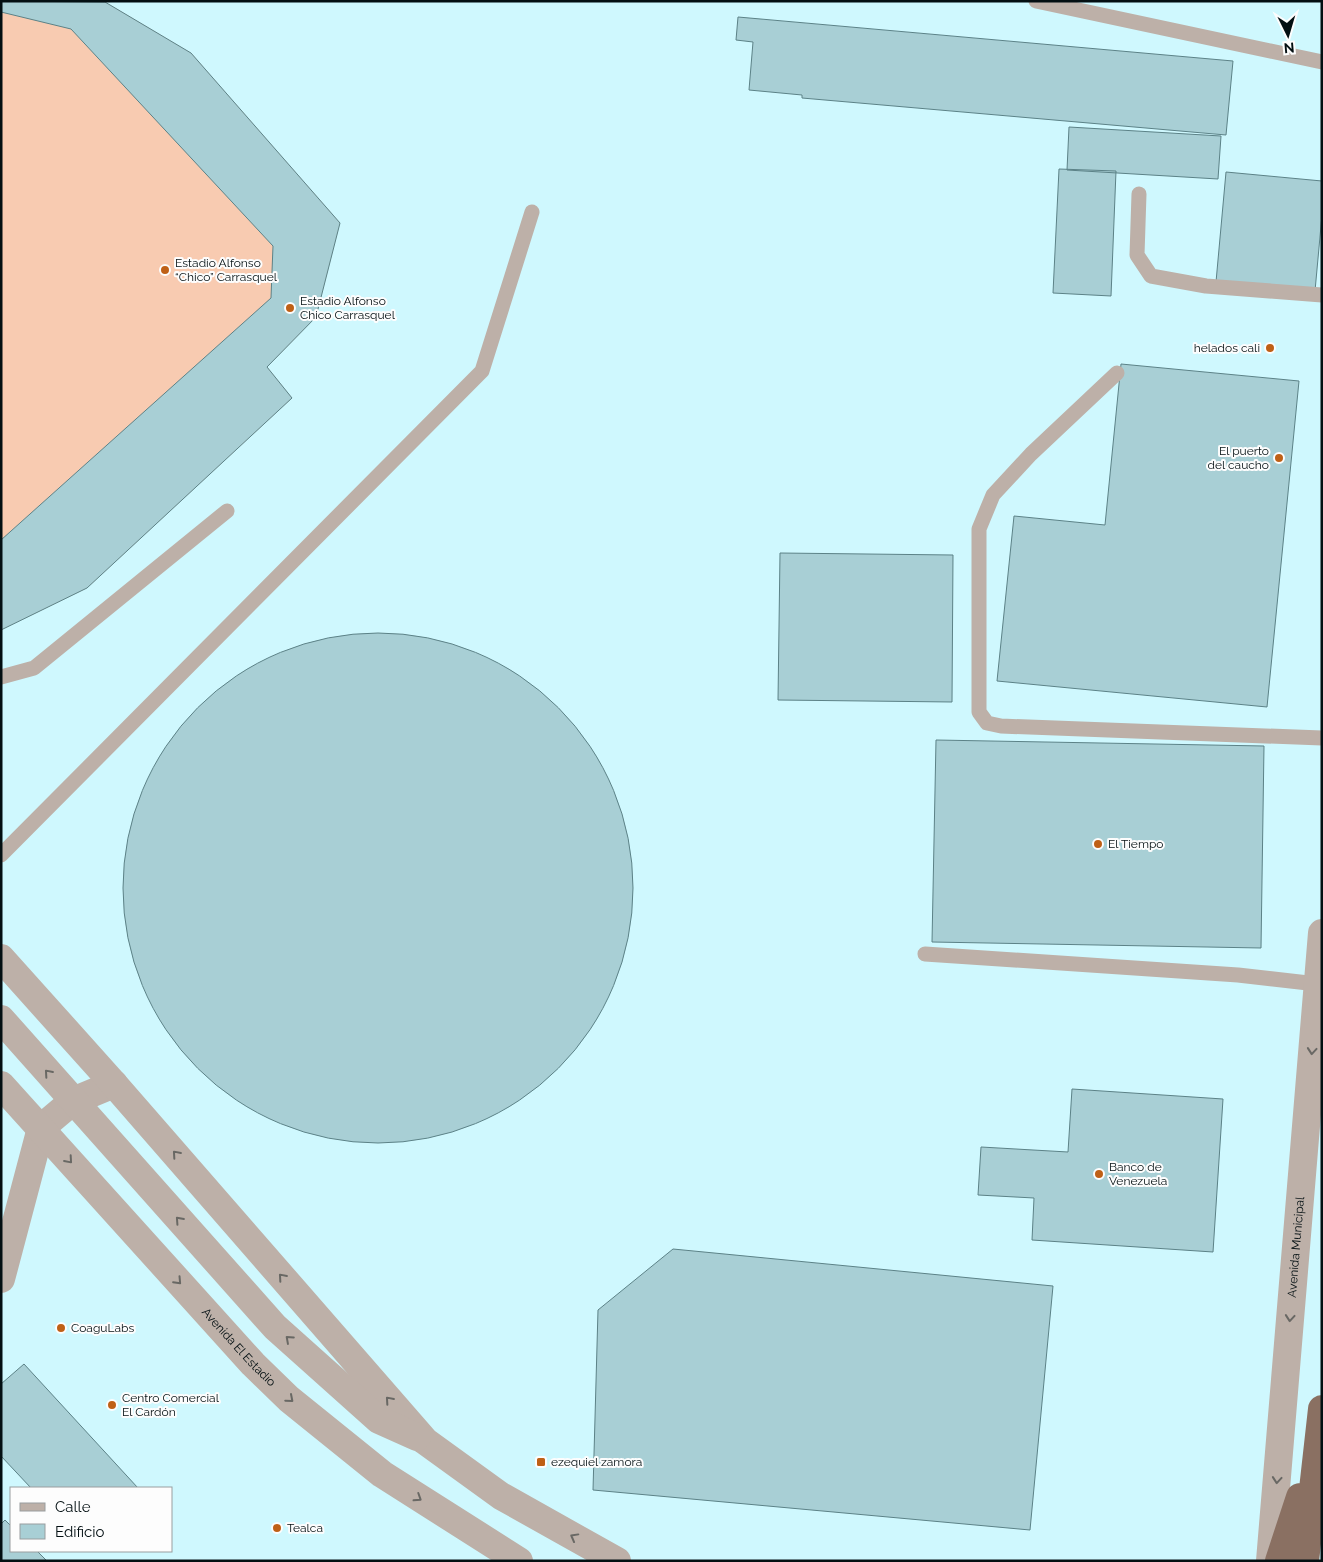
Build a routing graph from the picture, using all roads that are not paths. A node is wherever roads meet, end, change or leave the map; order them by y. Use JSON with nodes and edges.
{"nodes":[{"id":1,"x":1036,"y":1,"type":"edge"},
{"id":2,"x":1055,"y":3,"type":"edge"},
{"id":3,"x":1322,"y":62,"type":"edge"},
{"id":4,"x":1139,"y":194,"type":"dead end"},
{"id":5,"x":532,"y":212,"type":"dead end"},
{"id":6,"x":1322,"y":295,"type":"edge"},
{"id":7,"x":1117,"y":373,"type":"dead end"},
{"id":8,"x":227,"y":511,"type":"dead end"},
{"id":9,"x":1,"y":677,"type":"edge"},
{"id":10,"x":1322,"y":738,"type":"edge"},
{"id":11,"x":1,"y":855,"type":"edge"},
{"id":12,"x":1322,"y":933,"type":"edge"},
{"id":13,"x":925,"y":954,"type":"dead end"},
{"id":14,"x":1,"y":958,"type":"edge"},
{"id":15,"x":1318,"y":984,"type":"junction"},
{"id":16,"x":1,"y":1020,"type":"edge"},
{"id":17,"x":114,"y":1084,"type":"junction"},
{"id":18,"x":1,"y":1086,"type":"edge"},
{"id":19,"x":73,"y":1101,"type":"junction"},
{"id":20,"x":41,"y":1128,"type":"junction"},
{"id":21,"x":1,"y":1279,"type":"edge"},
{"id":22,"x":1322,"y":1409,"type":"edge"},
{"id":23,"x":425,"y":1441,"type":"junction"},
{"id":24,"x":1318,"y":1443,"type":"junction"},
{"id":25,"x":1306,"y":1555,"type":"edge"},
{"id":26,"x":502,"y":1556,"type":"edge"},
{"id":27,"x":617,"y":1561,"type":"edge"},
{"id":28,"x":1270,"y":1561,"type":"edge"},
{"id":29,"x":1279,"y":1561,"type":"edge"}],
"edges":[{"from":1,"to":2,"type":"lane"},
{"from":2,"to":3,"type":"lane"},
{"from":4,"to":6,"type":"lane"},
{"from":5,"to":11,"type":"lane"},
{"from":7,"to":10,"type":"lane"},
{"from":8,"to":9,"type":"lane"},
{"from":12,"to":15,"type":"street","name":"Avenida Municipal"},
{"from":13,"to":15,"type":"lane"},
{"from":14,"to":17,"type":"street"},
{"from":15,"to":28,"type":"street","name":"Avenida Municipal","one_way":true},
{"from":19,"to":16,"type":"street","one_way":true},
{"from":17,"to":19,"type":"street"},
{"from":23,"to":17,"type":"street","one_way":true},
{"from":18,"to":20,"type":"street","name":"Avenida El Estadio"},
{"from":19,"to":20,"type":"street"},
{"from":23,"to":19,"type":"street","one_way":true},
{"from":20,"to":21,"type":"street"},
{"from":20,"to":26,"type":"street","name":"Avenida El Estadio","one_way":true},
{"from":22,"to":24,"type":"highway"},
{"from":27,"to":23,"type":"street","one_way":true},
{"from":24,"to":25,"type":"highway"},
{"from":24,"to":29,"type":"highway"}]}
